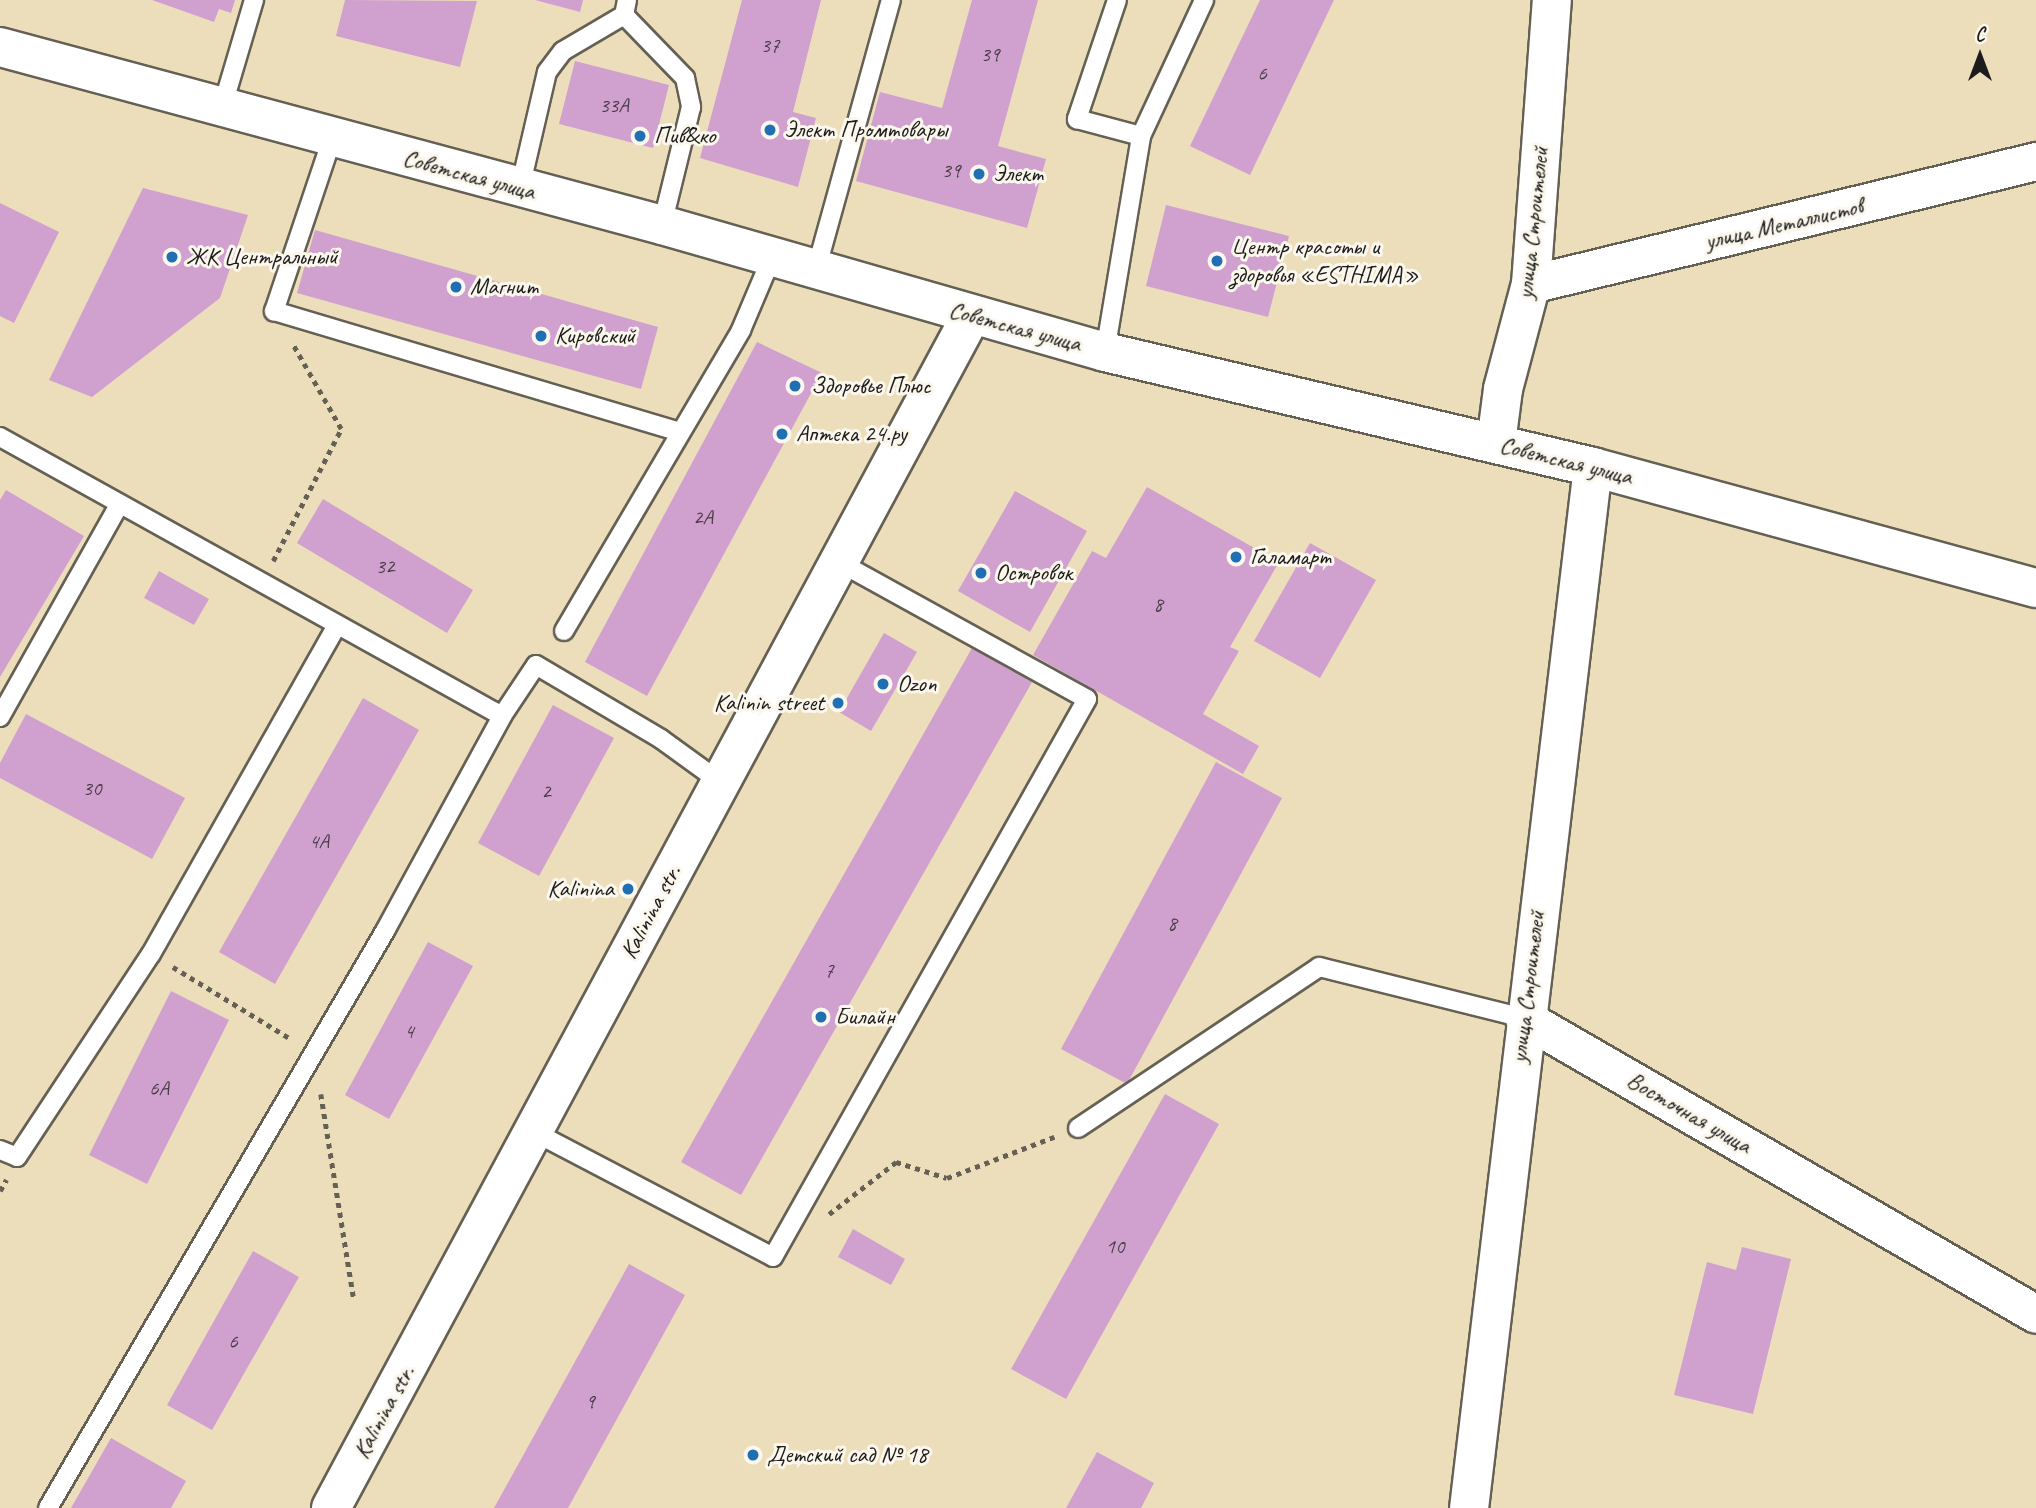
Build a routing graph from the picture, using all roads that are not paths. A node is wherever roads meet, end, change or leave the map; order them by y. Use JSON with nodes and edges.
{"nodes":[{"id":1,"x":254,"y":0,"type":"edge"},
{"id":2,"x":891,"y":0,"type":"edge"},
{"id":3,"x":1117,"y":0,"type":"edge"},
{"id":4,"x":1204,"y":0,"type":"edge"},
{"id":5,"x":1552,"y":0,"type":"edge"},
{"id":6,"x":626,"y":8,"type":"edge"},
{"id":7,"x":0,"y":47,"type":"edge"},
{"id":8,"x":222,"y":108,"type":"junction"},
{"id":9,"x":1141,"y":136,"type":"junction"},
{"id":10,"x":332,"y":139,"type":"junction"},
{"id":11,"x":2036,"y":161,"type":"edge"},
{"id":12,"x":520,"y":188,"type":"junction"},
{"id":13,"x":662,"y":225,"type":"junction"},
{"id":14,"x":772,"y":257,"type":"junction"},
{"id":15,"x":816,"y":270,"type":"junction"},
{"id":16,"x":1531,"y":284,"type":"junction"},
{"id":17,"x":971,"y":316,"type":"junction"},
{"id":18,"x":1105,"y":352,"type":"junction"},
{"id":19,"x":679,"y":432,"type":"junction"},
{"id":20,"x":0,"y":437,"type":"edge"},
{"id":21,"x":1496,"y":443,"type":"junction"},
{"id":22,"x":1593,"y":467,"type":"junction"},
{"id":23,"x":119,"y":505,"type":"junction"},
{"id":24,"x":841,"y":563,"type":"junction"},
{"id":25,"x":2036,"y":588,"type":"edge"},
{"id":26,"x":337,"y":625,"type":"junction"},
{"id":27,"x":565,"y":631,"type":"dead end"},
{"id":28,"x":502,"y":716,"type":"junction"},
{"id":29,"x":0,"y":717,"type":"edge"},
{"id":30,"x":719,"y":781,"type":"junction"},
{"id":31,"x":1524,"y":1018,"type":"junction"},
{"id":32,"x":1078,"y":1128,"type":"road end"},
{"id":33,"x":536,"y":1133,"type":"junction"},
{"id":34,"x":0,"y":1150,"type":"edge"},
{"id":35,"x":2036,"y":1314,"type":"edge"},
{"id":36,"x":48,"y":1508,"type":"edge"},
{"id":37,"x":331,"y":1508,"type":"edge"},
{"id":38,"x":1469,"y":1508,"type":"edge"}],
"edges":[{"from":1,"to":8,"type":"lane"},
{"from":2,"to":15,"type":"lane"},
{"from":3,"to":9,"type":"lane"},
{"from":4,"to":9,"type":"lane"},
{"from":5,"to":16,"type":"street","name":"улица Строителей"},
{"from":6,"to":12,"type":"lane"},
{"from":6,"to":13,"type":"lane"},
{"from":7,"to":8,"type":"street","name":"Советская улица"},
{"from":8,"to":10,"type":"street","name":"Советская улица"},
{"from":9,"to":18,"type":"lane"},
{"from":10,"to":12,"type":"street","name":"Советская улица"},
{"from":10,"to":19,"type":"lane"},
{"from":11,"to":16,"type":"street","name":"улица Металлистов"},
{"from":12,"to":13,"type":"street","name":"Советская улица"},
{"from":13,"to":14,"type":"street","name":"Советская улица"},
{"from":14,"to":15,"type":"street","name":"Советская улица"},
{"from":14,"to":19,"type":"lane"},
{"from":15,"to":17,"type":"street","name":"Советская улица"},
{"from":16,"to":21,"type":"street","name":"улица Строителей"},
{"from":17,"to":18,"type":"street","name":"Советская улица"},
{"from":17,"to":24,"type":"street","name":"Kalinina str."},
{"from":18,"to":21,"type":"street","name":"Советская улица"},
{"from":19,"to":27,"type":"lane"},
{"from":20,"to":23,"type":"lane"},
{"from":21,"to":22,"type":"street","name":"Советская улица"},
{"from":22,"to":25,"type":"street","name":"Советская улица"},
{"from":22,"to":31,"type":"street","name":"улица Строителей"},
{"from":23,"to":26,"type":"lane"},
{"from":23,"to":29,"type":"lane"},
{"from":24,"to":30,"type":"street","name":"Kalinina str."},
{"from":24,"to":33,"type":"lane"},
{"from":26,"to":28,"type":"lane"},
{"from":26,"to":34,"type":"lane"},
{"from":28,"to":30,"type":"lane"},
{"from":28,"to":36,"type":"lane"},
{"from":30,"to":33,"type":"street","name":"Kalinina str."},
{"from":31,"to":32,"type":"lane","name":"Восточная улица"},
{"from":31,"to":35,"type":"street","name":"Восточная улица"},
{"from":31,"to":38,"type":"street","name":"улица Строителей"},
{"from":33,"to":37,"type":"street","name":"Kalinina str."}]}
